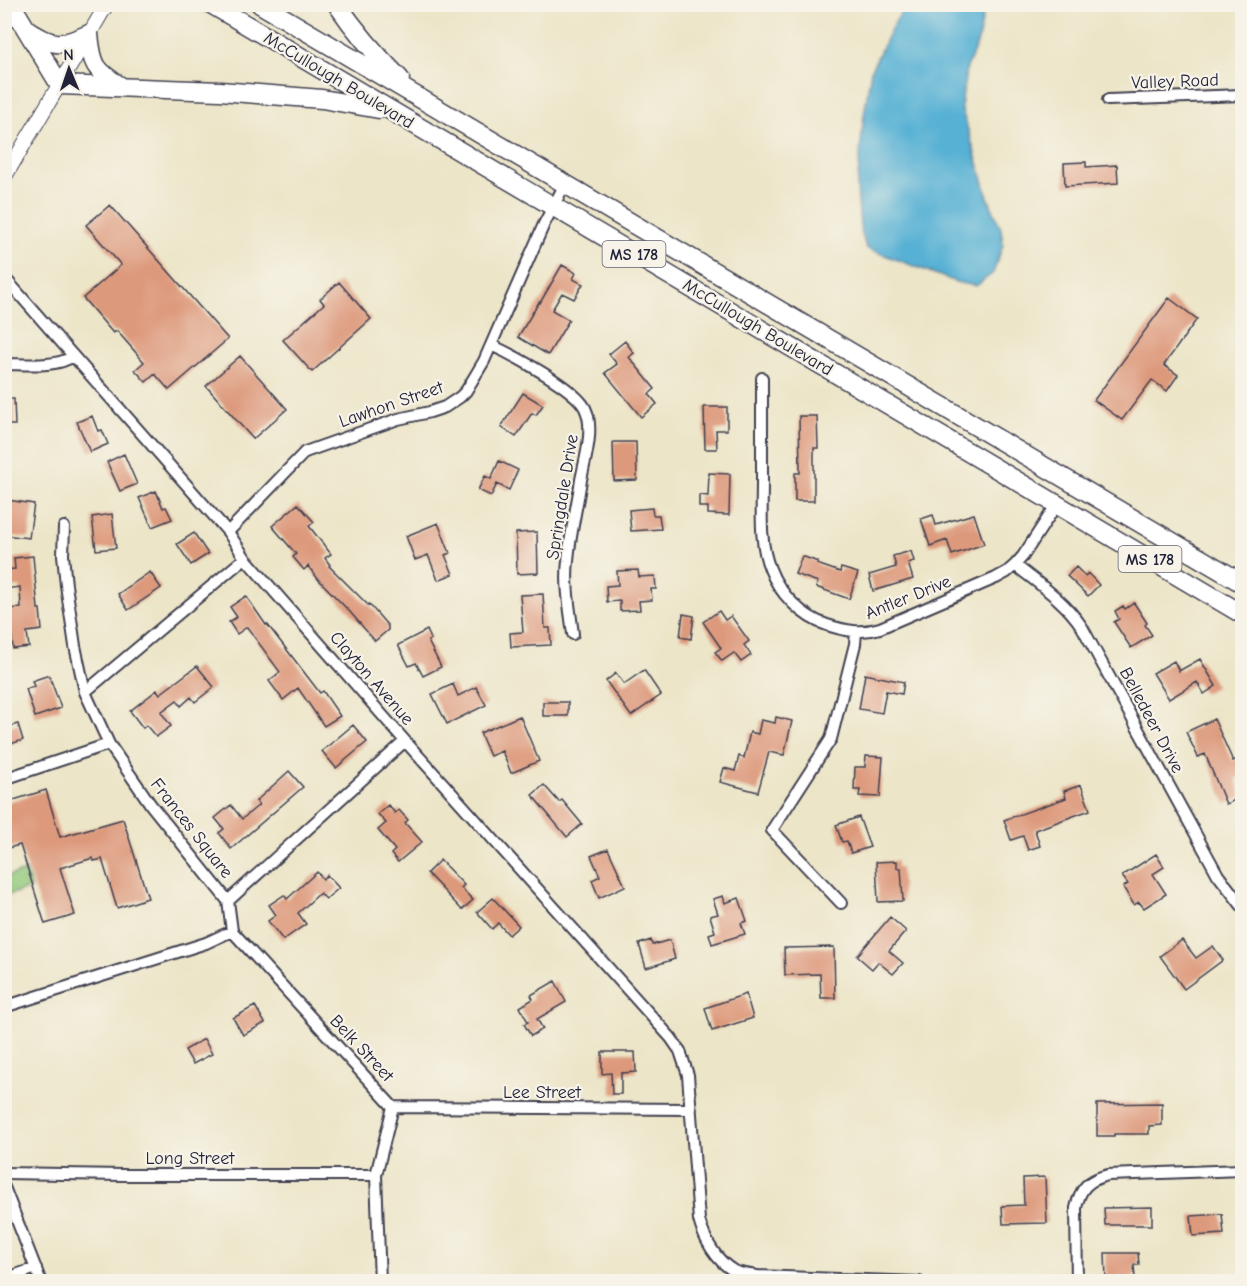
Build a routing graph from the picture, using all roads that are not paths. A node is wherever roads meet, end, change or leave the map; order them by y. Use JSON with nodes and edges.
{"nodes":[{"id":1,"x":11,"y":4,"type":"edge"},
{"id":2,"x":107,"y":4,"type":"edge"},
{"id":3,"x":211,"y":4,"type":"edge"},
{"id":4,"x":260,"y":4,"type":"edge"},
{"id":5,"x":337,"y":4,"type":"edge"},
{"id":6,"x":25,"y":27,"type":"junction"},
{"id":7,"x":90,"y":34,"type":"junction"},
{"id":8,"x":60,"y":85,"type":"junction"},
{"id":9,"x":122,"y":87,"type":"junction"},
{"id":10,"x":1242,"y":95,"type":"edge"},
{"id":11,"x":418,"y":97,"type":"junction"},
{"id":12,"x":1108,"y":100,"type":"dead end"},
{"id":13,"x":391,"y":111,"type":"junction"},
{"id":14,"x":4,"y":178,"type":"edge"},
{"id":15,"x":566,"y":184,"type":"junction"},
{"id":16,"x":554,"y":207,"type":"junction"},
{"id":17,"x":4,"y":277,"type":"edge"},
{"id":18,"x":782,"y":312,"type":"junction"},
{"id":19,"x":767,"y":332,"type":"junction"},
{"id":20,"x":491,"y":345,"type":"junction"},
{"id":21,"x":73,"y":356,"type":"junction"},
{"id":22,"x":4,"y":364,"type":"edge"},
{"id":23,"x":762,"y":378,"type":"dead end"},
{"id":24,"x":949,"y":441,"type":"junction"},
{"id":25,"x":1077,"y":485,"type":"junction"},
{"id":26,"x":1057,"y":504,"type":"junction"},
{"id":27,"x":64,"y":526,"type":"dead end"},
{"id":28,"x":228,"y":532,"type":"junction"},
{"id":29,"x":1169,"y":539,"type":"junction"},
{"id":30,"x":245,"y":558,"type":"junction"},
{"id":31,"x":1015,"y":565,"type":"junction"},
{"id":32,"x":1242,"y":583,"type":"edge"},
{"id":33,"x":1242,"y":614,"type":"edge"},
{"id":34,"x":856,"y":632,"type":"junction"},
{"id":35,"x":573,"y":634,"type":"dead end"},
{"id":36,"x":85,"y":692,"type":"junction"},
{"id":37,"x":405,"y":741,"type":"junction"},
{"id":38,"x":109,"y":744,"type":"junction"},
{"id":39,"x":4,"y":779,"type":"edge"},
{"id":40,"x":228,"y":901,"type":"junction"},
{"id":41,"x":841,"y":903,"type":"dead end"},
{"id":42,"x":1242,"y":906,"type":"edge"},
{"id":43,"x":232,"y":931,"type":"junction"},
{"id":44,"x":4,"y":1007,"type":"edge"},
{"id":45,"x":393,"y":1107,"type":"junction"},
{"id":46,"x":691,"y":1109,"type":"junction"},
{"id":47,"x":1242,"y":1170,"type":"edge"},
{"id":48,"x":4,"y":1173,"type":"edge"},
{"id":49,"x":376,"y":1175,"type":"junction"},
{"id":50,"x":4,"y":1187,"type":"edge"},
{"id":51,"x":36,"y":1268,"type":"junction"},
{"id":52,"x":736,"y":1277,"type":"edge"},
{"id":53,"x":4,"y":1280,"type":"edge"},
{"id":54,"x":41,"y":1281,"type":"edge"},
{"id":55,"x":380,"y":1281,"type":"edge"},
{"id":56,"x":920,"y":1281,"type":"edge"},
{"id":57,"x":1077,"y":1281,"type":"edge"}],
"edges":[{"from":1,"to":6,"type":"highway"},
{"from":2,"to":7,"type":"street"},
{"from":3,"to":13,"type":"highway","name":"McCullough Boulevard","number":"MS 178"},
{"from":4,"to":11,"type":"highway","name":"McCullough Boulevard","number":"MS 178"},
{"from":5,"to":11,"type":"highway"},
{"from":6,"to":7,"type":"highway"},
{"from":6,"to":8,"type":"highway"},
{"from":7,"to":8,"type":"street"},
{"from":7,"to":9,"type":"highway"},
{"from":8,"to":9,"type":"highway"},
{"from":8,"to":14,"type":"street"},
{"from":9,"to":13,"type":"highway"},
{"from":10,"to":12,"type":"street","name":"Valley Road"},
{"from":11,"to":15,"type":"highway","name":"McCullough Boulevard","number":"MS 178"},
{"from":13,"to":16,"type":"highway","name":"McCullough Boulevard","number":"MS 178"},
{"from":15,"to":16,"type":"street","name":"Lawhon Street"},
{"from":15,"to":18,"type":"highway","name":"McCullough Boulevard","number":"MS 178"},
{"from":16,"to":19,"type":"highway","name":"McCullough Boulevard","number":"MS 178"},
{"from":16,"to":20,"type":"street","name":"Lawhon Street"},
{"from":17,"to":21,"type":"street","name":"Clayton Avenue"},
{"from":18,"to":19,"type":"highway"},
{"from":18,"to":25,"type":"highway","name":"McCullough Boulevard","number":"MS 178"},
{"from":19,"to":24,"type":"highway","name":"McCullough Boulevard","number":"MS 178"},
{"from":20,"to":28,"type":"street","name":"Lawhon Street"},
{"from":20,"to":35,"type":"street","name":"Springdale Drive"},
{"from":21,"to":22,"type":"street"},
{"from":21,"to":28,"type":"street","name":"Clayton Avenue"},
{"from":23,"to":34,"type":"street","name":"Antler Drive"},
{"from":24,"to":25,"type":"highway"},
{"from":24,"to":26,"type":"highway","name":"McCullough Boulevard","number":"MS 178"},
{"from":25,"to":29,"type":"highway","name":"McCullough Boulevard","number":"MS 178"},
{"from":26,"to":29,"type":"highway"},
{"from":26,"to":31,"type":"street","name":"Antler Drive"},
{"from":26,"to":33,"type":"highway","name":"McCullough Boulevard","number":"MS 178"},
{"from":27,"to":36,"type":"street","name":"Frances Square"},
{"from":28,"to":30,"type":"street","name":"Clayton Avenue"},
{"from":29,"to":32,"type":"highway","name":"McCullough Boulevard","number":"MS 178"},
{"from":30,"to":36,"type":"street"},
{"from":30,"to":37,"type":"street","name":"Clayton Avenue"},
{"from":31,"to":34,"type":"street","name":"Antler Drive"},
{"from":31,"to":42,"type":"street","name":"Belledeer Drive"},
{"from":34,"to":41,"type":"street"},
{"from":36,"to":38,"type":"street","name":"Frances Square"},
{"from":37,"to":40,"type":"street","name":"Frances Square"},
{"from":37,"to":46,"type":"street","name":"Clayton Avenue"},
{"from":38,"to":39,"type":"street"},
{"from":38,"to":40,"type":"street","name":"Frances Square"},
{"from":40,"to":43,"type":"street"},
{"from":43,"to":44,"type":"street"},
{"from":43,"to":45,"type":"street","name":"Belk Street"},
{"from":45,"to":46,"type":"street","name":"Lee Street"},
{"from":45,"to":49,"type":"street","name":"Belk Street"},
{"from":46,"to":52,"type":"street","name":"Clayton Avenue"},
{"from":47,"to":57,"type":"street"},
{"from":48,"to":49,"type":"street","name":"Long Street"},
{"from":49,"to":55,"type":"street","name":"Belk Street"},
{"from":50,"to":51,"type":"street"},
{"from":51,"to":53,"type":"street"},
{"from":51,"to":54,"type":"street"},
{"from":52,"to":56,"type":"street"}]}
